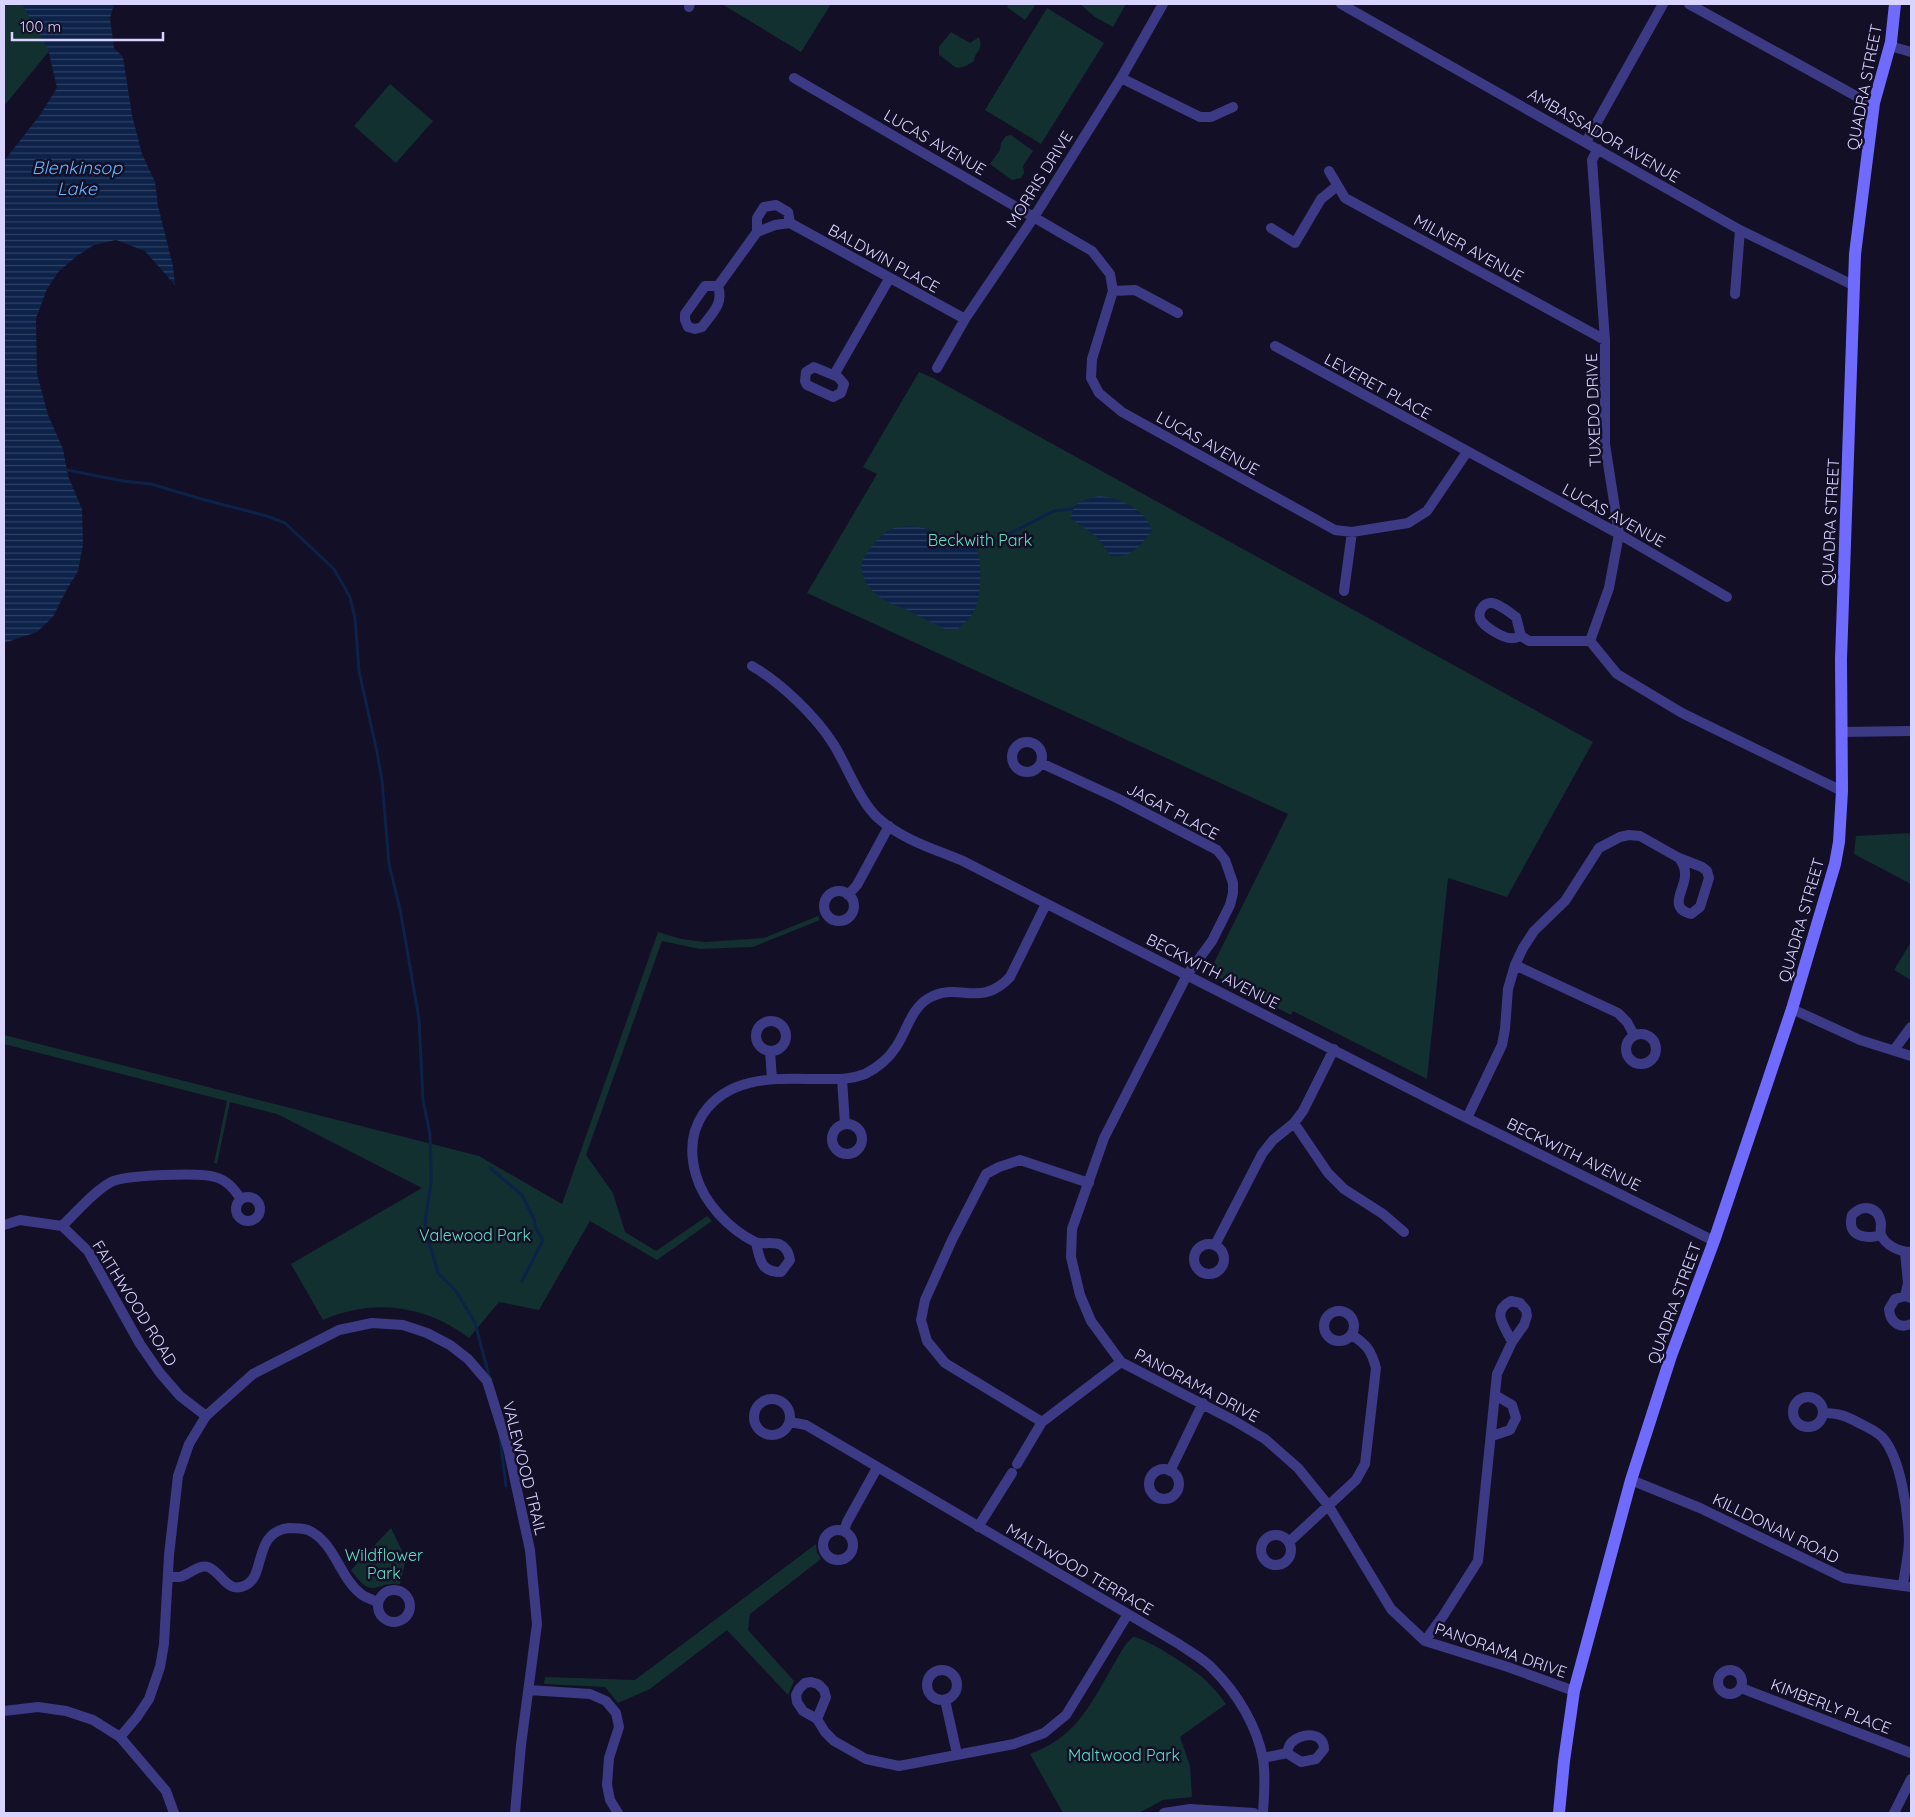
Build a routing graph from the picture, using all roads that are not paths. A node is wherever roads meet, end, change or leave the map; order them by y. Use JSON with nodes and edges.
{"nodes":[{"id":1,"x":1162,"y":4,"type":"edge"},
{"id":2,"x":1340,"y":4,"type":"edge"},
{"id":3,"x":1663,"y":4,"type":"edge"},
{"id":4,"x":1689,"y":4,"type":"edge"},
{"id":5,"x":1895,"y":4,"type":"edge"},
{"id":6,"x":1890,"y":46,"type":"junction"},
{"id":7,"x":1911,"y":52,"type":"edge"},
{"id":8,"x":794,"y":78,"type":"dead end"},
{"id":9,"x":1121,"y":78,"type":"junction"},
{"id":10,"x":1874,"y":106,"type":"junction"},
{"id":11,"x":1232,"y":107,"type":"dead end"},
{"id":12,"x":1586,"y":142,"type":"junction"},
{"id":13,"x":1598,"y":149,"type":"junction"},
{"id":14,"x":1329,"y":171,"type":"dead end"},
{"id":15,"x":1337,"y":186,"type":"junction"},
{"id":16,"x":1034,"y":217,"type":"junction"},
{"id":17,"x":790,"y":223,"type":"junction"},
{"id":18,"x":1271,"y":228,"type":"dead end"},
{"id":19,"x":1740,"y":230,"type":"junction"},
{"id":20,"x":757,"y":232,"type":"junction"},
{"id":21,"x":889,"y":278,"type":"junction"},
{"id":22,"x":718,"y":286,"type":"dead end"},
{"id":23,"x":1855,"y":286,"type":"junction"},
{"id":24,"x":1113,"y":291,"type":"junction"},
{"id":25,"x":1734,"y":294,"type":"dead end"},
{"id":26,"x":1178,"y":313,"type":"dead end"},
{"id":27,"x":965,"y":319,"type":"junction"},
{"id":28,"x":1605,"y":340,"type":"junction"},
{"id":29,"x":1275,"y":346,"type":"dead end"},
{"id":30,"x":937,"y":368,"type":"dead end"},
{"id":31,"x":834,"y":375,"type":"dead end"},
{"id":32,"x":1467,"y":452,"type":"junction"},
{"id":33,"x":1352,"y":532,"type":"junction"},
{"id":34,"x":1619,"y":534,"type":"junction"},
{"id":35,"x":1344,"y":591,"type":"dead end"},
{"id":36,"x":1727,"y":598,"type":"dead end"},
{"id":37,"x":1521,"y":636,"type":"dead end"},
{"id":38,"x":1590,"y":641,"type":"junction"},
{"id":39,"x":752,"y":666,"type":"dead end"},
{"id":40,"x":1911,"y":731,"type":"edge"},
{"id":41,"x":1841,"y":732,"type":"junction"},
{"id":42,"x":1041,"y":763,"type":"dead end"},
{"id":43,"x":1842,"y":791,"type":"junction"},
{"id":44,"x":889,"y":826,"type":"junction"},
{"id":45,"x":1679,"y":858,"type":"junction"},
{"id":46,"x":848,"y":895,"type":"dead end"},
{"id":47,"x":1046,"y":904,"type":"junction"},
{"id":48,"x":1515,"y":965,"type":"junction"},
{"id":49,"x":1187,"y":975,"type":"junction"},
{"id":50,"x":1792,"y":1009,"type":"junction"},
{"id":51,"x":1911,"y":1027,"type":"edge"},
{"id":52,"x":1634,"y":1035,"type":"dead end"},
{"id":53,"x":1334,"y":1050,"type":"junction"},
{"id":54,"x":1894,"y":1050,"type":"junction"},
{"id":55,"x":770,"y":1051,"type":"dead end"},
{"id":56,"x":1911,"y":1056,"type":"edge"},
{"id":57,"x":772,"y":1079,"type":"junction"},
{"id":58,"x":842,"y":1079,"type":"junction"},
{"id":59,"x":1467,"y":1118,"type":"junction"},
{"id":60,"x":1294,"y":1123,"type":"junction"},
{"id":61,"x":845,"y":1124,"type":"dead end"},
{"id":62,"x":1089,"y":1183,"type":"junction"},
{"id":63,"x":241,"y":1198,"type":"dead end"},
{"id":64,"x":4,"y":1225,"type":"edge"},
{"id":65,"x":62,"y":1226,"type":"junction"},
{"id":66,"x":1404,"y":1232,"type":"dead end"},
{"id":67,"x":1881,"y":1235,"type":"dead end"},
{"id":68,"x":1714,"y":1241,"type":"junction"},
{"id":69,"x":756,"y":1243,"type":"dead end"},
{"id":70,"x":1215,"y":1245,"type":"dead end"},
{"id":71,"x":1908,"y":1252,"type":"edge"},
{"id":72,"x":1910,"y":1280,"type":"edge"},
{"id":73,"x":1908,"y":1297,"type":"edge"},
{"id":74,"x":1911,"y":1324,"type":"edge"},
{"id":75,"x":1352,"y":1335,"type":"dead end"},
{"id":76,"x":1512,"y":1342,"type":"dead end"},
{"id":77,"x":1121,"y":1362,"type":"junction"},
{"id":78,"x":1495,"y":1396,"type":"junction"},
{"id":79,"x":1203,"y":1403,"type":"junction"},
{"id":80,"x":1823,"y":1412,"type":"dead end"},
{"id":81,"x":206,"y":1416,"type":"junction"},
{"id":82,"x":790,"y":1422,"type":"dead end"},
{"id":83,"x":1042,"y":1422,"type":"junction"},
{"id":84,"x":1492,"y":1436,"type":"junction"},
{"id":85,"x":1017,"y":1464,"type":"dead end"},
{"id":86,"x":878,"y":1468,"type":"junction"},
{"id":87,"x":1170,"y":1471,"type":"dead end"},
{"id":88,"x":1012,"y":1474,"type":"dead end"},
{"id":89,"x":1631,"y":1480,"type":"junction"},
{"id":90,"x":1328,"y":1505,"type":"junction"},
{"id":91,"x":978,"y":1527,"type":"junction"},
{"id":92,"x":844,"y":1531,"type":"dead end"},
{"id":93,"x":1289,"y":1542,"type":"dead end"},
{"id":94,"x":168,"y":1577,"type":"junction"},
{"id":95,"x":1907,"y":1586,"type":"edge"},
{"id":96,"x":378,"y":1602,"type":"dead end"},
{"id":97,"x":1128,"y":1614,"type":"junction"},
{"id":98,"x":1425,"y":1641,"type":"junction"},
{"id":99,"x":1741,"y":1688,"type":"dead end"},
{"id":100,"x":529,"y":1690,"type":"junction"},
{"id":101,"x":1574,"y":1691,"type":"junction"},
{"id":102,"x":945,"y":1700,"type":"dead end"},
{"id":103,"x":4,"y":1710,"type":"edge"},
{"id":104,"x":817,"y":1719,"type":"dead end"},
{"id":105,"x":120,"y":1736,"type":"junction"},
{"id":106,"x":1287,"y":1753,"type":"dead end"},
{"id":107,"x":1911,"y":1753,"type":"edge"},
{"id":108,"x":957,"y":1754,"type":"junction"},
{"id":109,"x":1262,"y":1758,"type":"junction"},
{"id":110,"x":1911,"y":1779,"type":"edge"},
{"id":111,"x":174,"y":1813,"type":"edge"},
{"id":112,"x":514,"y":1813,"type":"edge"},
{"id":113,"x":618,"y":1813,"type":"edge"},
{"id":114,"x":1164,"y":1813,"type":"edge"},
{"id":115,"x":1254,"y":1813,"type":"edge"},
{"id":116,"x":1263,"y":1813,"type":"edge"},
{"id":117,"x":1559,"y":1813,"type":"edge"},
{"id":118,"x":1894,"y":1813,"type":"edge"}],
"edges":[{"from":1,"to":9,"type":"street","name":"MORRIS DRIVE"},
{"from":2,"to":12,"type":"street","name":"AMBASSADOR AVENUE"},
{"from":3,"to":12,"type":"street"},
{"from":4,"to":10,"type":"street"},
{"from":5,"to":6,"type":"main road","name":"QUADRA STREET"},
{"from":6,"to":7,"type":"street"},
{"from":6,"to":10,"type":"main road","name":"QUADRA STREET"},
{"from":8,"to":16,"type":"street","name":"LUCAS AVENUE"},
{"from":9,"to":11,"type":"street"},
{"from":9,"to":16,"type":"street","name":"MORRIS DRIVE"},
{"from":10,"to":23,"type":"main road","name":"QUADRA STREET"},
{"from":12,"to":13,"type":"street","name":"AMBASSADOR AVENUE"},
{"from":13,"to":19,"type":"street","name":"AMBASSADOR AVENUE"},
{"from":13,"to":28,"type":"street","name":"TUXEDO DRIVE"},
{"from":14,"to":15,"type":"street","name":"MILNER AVENUE"},
{"from":15,"to":18,"type":"street"},
{"from":15,"to":28,"type":"street","name":"MILNER AVENUE"},
{"from":16,"to":24,"type":"street","name":"LUCAS AVENUE"},
{"from":16,"to":27,"type":"street","name":"MORRIS DRIVE"},
{"from":17,"to":20,"type":"street"},
{"from":17,"to":20,"type":"street","name":"BALDWIN PLACE"},
{"from":17,"to":21,"type":"street","name":"BALDWIN PLACE"},
{"from":19,"to":23,"type":"street","name":"AMBASSADOR AVENUE"},
{"from":19,"to":25,"type":"street"},
{"from":20,"to":22,"type":"street","name":"BALDWIN PLACE"},
{"from":21,"to":27,"type":"street","name":"BALDWIN PLACE"},
{"from":21,"to":31,"type":"street"},
{"from":23,"to":41,"type":"main road","name":"QUADRA STREET"},
{"from":24,"to":26,"type":"street"},
{"from":24,"to":33,"type":"street","name":"LUCAS AVENUE"},
{"from":27,"to":30,"type":"street","name":"MORRIS DRIVE"},
{"from":28,"to":34,"type":"street","name":"TUXEDO DRIVE"},
{"from":29,"to":32,"type":"street","name":"LEVERET PLACE"},
{"from":32,"to":33,"type":"street","name":"LUCAS AVENUE"},
{"from":32,"to":34,"type":"street","name":"LUCAS AVENUE"},
{"from":33,"to":35,"type":"street"},
{"from":34,"to":36,"type":"street","name":"LUCAS AVENUE"},
{"from":34,"to":38,"type":"street","name":"TUXEDO DRIVE"},
{"from":37,"to":38,"type":"street"},
{"from":38,"to":43,"type":"street"},
{"from":39,"to":44,"type":"street","name":"BECKWITH AVENUE"},
{"from":40,"to":41,"type":"street"},
{"from":41,"to":43,"type":"main road","name":"QUADRA STREET"},
{"from":42,"to":49,"type":"street","name":"JAGAT PLACE"},
{"from":43,"to":50,"type":"main road","name":"QUADRA STREET"},
{"from":44,"to":46,"type":"street"},
{"from":44,"to":47,"type":"street","name":"BECKWITH AVENUE"},
{"from":45,"to":45,"type":"street"},
{"from":45,"to":48,"type":"street"},
{"from":47,"to":49,"type":"street","name":"BECKWITH AVENUE"},
{"from":47,"to":58,"type":"street"},
{"from":48,"to":52,"type":"street"},
{"from":48,"to":59,"type":"street"},
{"from":49,"to":53,"type":"street","name":"BECKWITH AVENUE"},
{"from":49,"to":62,"type":"street","name":"PANORAMA DRIVE"},
{"from":50,"to":54,"type":"street"},
{"from":50,"to":68,"type":"main road","name":"QUADRA STREET"},
{"from":51,"to":54,"type":"street"},
{"from":53,"to":59,"type":"street","name":"BECKWITH AVENUE"},
{"from":53,"to":60,"type":"street"},
{"from":54,"to":56,"type":"street"},
{"from":55,"to":57,"type":"street"},
{"from":57,"to":58,"type":"street"},
{"from":57,"to":69,"type":"street"},
{"from":58,"to":61,"type":"street"},
{"from":59,"to":68,"type":"street","name":"BECKWITH AVENUE"},
{"from":60,"to":66,"type":"street"},
{"from":60,"to":70,"type":"street"},
{"from":62,"to":77,"type":"street","name":"PANORAMA DRIVE"},
{"from":62,"to":83,"type":"street"},
{"from":63,"to":65,"type":"street"},
{"from":64,"to":65,"type":"street"},
{"from":65,"to":81,"type":"street","name":"FAITHWOOD ROAD"},
{"from":67,"to":71,"type":"street"},
{"from":68,"to":89,"type":"main road","name":"QUADRA STREET"},
{"from":71,"to":72,"type":"street"},
{"from":72,"to":73,"type":"street"},
{"from":73,"to":74,"type":"street"},
{"from":75,"to":90,"type":"street"},
{"from":76,"to":78,"type":"street"},
{"from":77,"to":79,"type":"street","name":"PANORAMA DRIVE"},
{"from":77,"to":83,"type":"street"},
{"from":78,"to":84,"type":"street"},
{"from":78,"to":84,"type":"street"},
{"from":79,"to":87,"type":"street"},
{"from":79,"to":90,"type":"street","name":"PANORAMA DRIVE"},
{"from":80,"to":95,"type":"street"},
{"from":81,"to":94,"type":"street","name":"VALEWOOD TRAIL"},
{"from":81,"to":100,"type":"street","name":"VALEWOOD TRAIL"},
{"from":82,"to":86,"type":"street","name":"MALTWOOD TERRACE"},
{"from":83,"to":85,"type":"street"},
{"from":84,"to":98,"type":"street"},
{"from":86,"to":91,"type":"street","name":"MALTWOOD TERRACE"},
{"from":86,"to":92,"type":"street"},
{"from":88,"to":91,"type":"street"},
{"from":89,"to":95,"type":"street","name":"KILLDONAN ROAD"},
{"from":89,"to":101,"type":"main road","name":"QUADRA STREET"},
{"from":90,"to":93,"type":"street"},
{"from":90,"to":98,"type":"street","name":"PANORAMA DRIVE"},
{"from":91,"to":97,"type":"street","name":"MALTWOOD TERRACE"},
{"from":94,"to":96,"type":"street"},
{"from":94,"to":105,"type":"street","name":"VALEWOOD TRAIL"},
{"from":97,"to":108,"type":"street"},
{"from":97,"to":109,"type":"street","name":"MALTWOOD TERRACE"},
{"from":98,"to":101,"type":"street","name":"PANORAMA DRIVE"},
{"from":99,"to":107,"type":"street","name":"KIMBERLY PLACE"},
{"from":100,"to":112,"type":"street","name":"VALEWOOD TRAIL"},
{"from":100,"to":113,"type":"street"},
{"from":101,"to":117,"type":"main road","name":"QUADRA STREET"},
{"from":102,"to":108,"type":"street"},
{"from":103,"to":105,"type":"street"},
{"from":104,"to":108,"type":"street"},
{"from":105,"to":111,"type":"street"},
{"from":106,"to":109,"type":"street"},
{"from":109,"to":116,"type":"street","name":"MALTWOOD TERRACE"},
{"from":110,"to":118,"type":"street"},
{"from":114,"to":115,"type":"street"}]}
